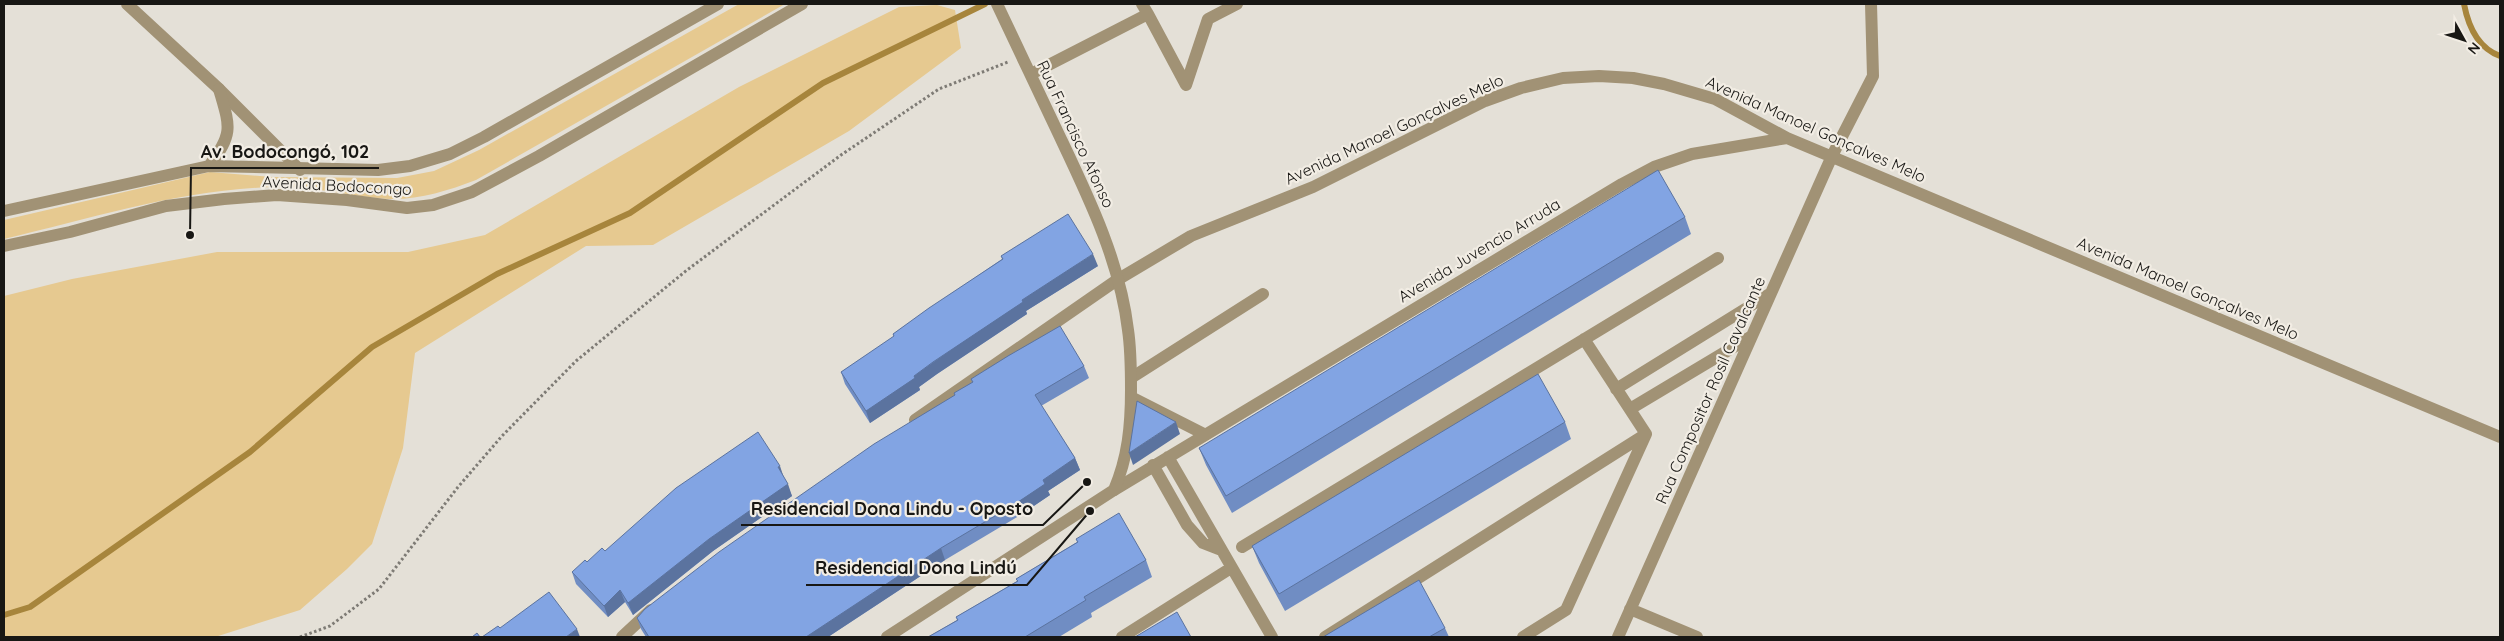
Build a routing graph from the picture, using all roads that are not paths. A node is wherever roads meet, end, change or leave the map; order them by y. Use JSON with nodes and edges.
{"nodes":[{"id":1,"x":127,"y":4,"type":"edge"},
{"id":2,"x":718,"y":4,"type":"edge"},
{"id":3,"x":802,"y":4,"type":"edge"},
{"id":4,"x":997,"y":4,"type":"edge"},
{"id":5,"x":1237,"y":4,"type":"edge"},
{"id":6,"x":1871,"y":4,"type":"edge"},
{"id":7,"x":1145,"y":9,"type":"edge"},
{"id":8,"x":1030,"y":74,"type":"junction"},
{"id":9,"x":219,"y":89,"type":"junction"},
{"id":10,"x":1787,"y":138,"type":"junction"},
{"id":11,"x":1832,"y":156,"type":"junction"},
{"id":12,"x":209,"y":166,"type":"junction"},
{"id":13,"x":300,"y":170,"type":"junction"},
{"id":14,"x":4,"y":212,"type":"edge"},
{"id":15,"x":4,"y":246,"type":"edge"},
{"id":16,"x":1718,"y":258,"type":"dead end"},
{"id":17,"x":1117,"y":280,"type":"junction"},
{"id":18,"x":1771,"y":293,"type":"junction"},
{"id":19,"x":1263,"y":294,"type":"dead end"},
{"id":20,"x":1752,"y":336,"type":"junction"},
{"id":21,"x":1584,"y":339,"type":"junction"},
{"id":22,"x":1131,"y":378,"type":"junction"},
{"id":23,"x":1616,"y":389,"type":"junction"},
{"id":24,"x":1131,"y":397,"type":"junction"},
{"id":25,"x":1630,"y":409,"type":"junction"},
{"id":26,"x":905,"y":427,"type":"edge"},
{"id":27,"x":1204,"y":434,"type":"junction"},
{"id":28,"x":1646,"y":434,"type":"junction"},
{"id":29,"x":2500,"y":437,"type":"edge"},
{"id":30,"x":1168,"y":456,"type":"junction"},
{"id":31,"x":1153,"y":465,"type":"junction"},
{"id":32,"x":1114,"y":490,"type":"junction"},
{"id":33,"x":1242,"y":546,"type":"dead end"},
{"id":34,"x":1221,"y":550,"type":"junction"},
{"id":35,"x":1231,"y":568,"type":"junction"},
{"id":36,"x":658,"y":603,"type":"edge"},
{"id":37,"x":1630,"y":609,"type":"junction"},
{"id":38,"x":622,"y":637,"type":"edge"},
{"id":39,"x":886,"y":637,"type":"edge"},
{"id":40,"x":1122,"y":637,"type":"edge"},
{"id":41,"x":1272,"y":637,"type":"edge"},
{"id":42,"x":1325,"y":637,"type":"edge"},
{"id":43,"x":1523,"y":637,"type":"edge"},
{"id":44,"x":1618,"y":637,"type":"edge"},
{"id":45,"x":1697,"y":637,"type":"edge"}],
"edges":[{"from":1,"to":9,"type":"street"},
{"from":2,"to":13,"type":"street","name":"Avenida Bodocongo"},
{"from":3,"to":15,"type":"street","name":"Avenida Bodocongo"},
{"from":4,"to":8,"type":"street","name":"Rua Francisco Afonso"},
{"from":5,"to":7,"type":"street"},
{"from":6,"to":11,"type":"street","name":"Rua Compositor Rosil Cavalcante"},
{"from":7,"to":8,"type":"street"},
{"from":8,"to":17,"type":"street","name":"Rua Francisco Afonso"},
{"from":9,"to":12,"type":"street"},
{"from":9,"to":13,"type":"street"},
{"from":10,"to":11,"type":"street","name":"Avenida Manoel Gonçalves Melo"},
{"from":10,"to":17,"type":"street","name":"Avenida Manoel Gonçalves Melo"},
{"from":10,"to":27,"type":"street","name":"Avenida Juvencio Arruda"},
{"from":11,"to":18,"type":"street","name":"Rua Compositor Rosil Cavalcante"},
{"from":11,"to":29,"type":"street","name":"Avenida Manoel Gonçalves Melo"},
{"from":12,"to":13,"type":"street","name":"Avenida Bodocongo"},
{"from":12,"to":14,"type":"street","name":"Avenida Bodocongo"},
{"from":16,"to":21,"type":"street"},
{"from":17,"to":22,"type":"street","name":"Rua Francisco Afonso"},
{"from":17,"to":26,"type":"street","name":"Avenida Manoel Gonçalves Melo"},
{"from":18,"to":20,"type":"street","name":"Rua Compositor Rosil Cavalcante"},
{"from":18,"to":23,"type":"street"},
{"from":19,"to":22,"type":"street"},
{"from":20,"to":25,"type":"street"},
{"from":20,"to":37,"type":"street","name":"Rua Compositor Rosil Cavalcante"},
{"from":21,"to":23,"type":"street"},
{"from":21,"to":33,"type":"street"},
{"from":22,"to":24,"type":"street","name":"Rua Francisco Afonso"},
{"from":23,"to":25,"type":"street"},
{"from":24,"to":27,"type":"street"},
{"from":24,"to":32,"type":"street","name":"Rua Francisco Afonso"},
{"from":25,"to":28,"type":"street"},
{"from":27,"to":30,"type":"street","name":"Avenida Juvencio Arruda"},
{"from":28,"to":42,"type":"street"},
{"from":28,"to":43,"type":"street"},
{"from":30,"to":31,"type":"street","name":"Avenida Juvencio Arruda"},
{"from":30,"to":34,"type":"street"},
{"from":31,"to":32,"type":"street","name":"Avenida Juvencio Arruda"},
{"from":31,"to":34,"type":"street"},
{"from":32,"to":39,"type":"street"},
{"from":34,"to":35,"type":"street"},
{"from":35,"to":40,"type":"street"},
{"from":35,"to":41,"type":"street"},
{"from":36,"to":38,"type":"street"},
{"from":37,"to":44,"type":"street","name":"Rua Compositor Rosil Cavalcante"},
{"from":37,"to":45,"type":"street"}]}
